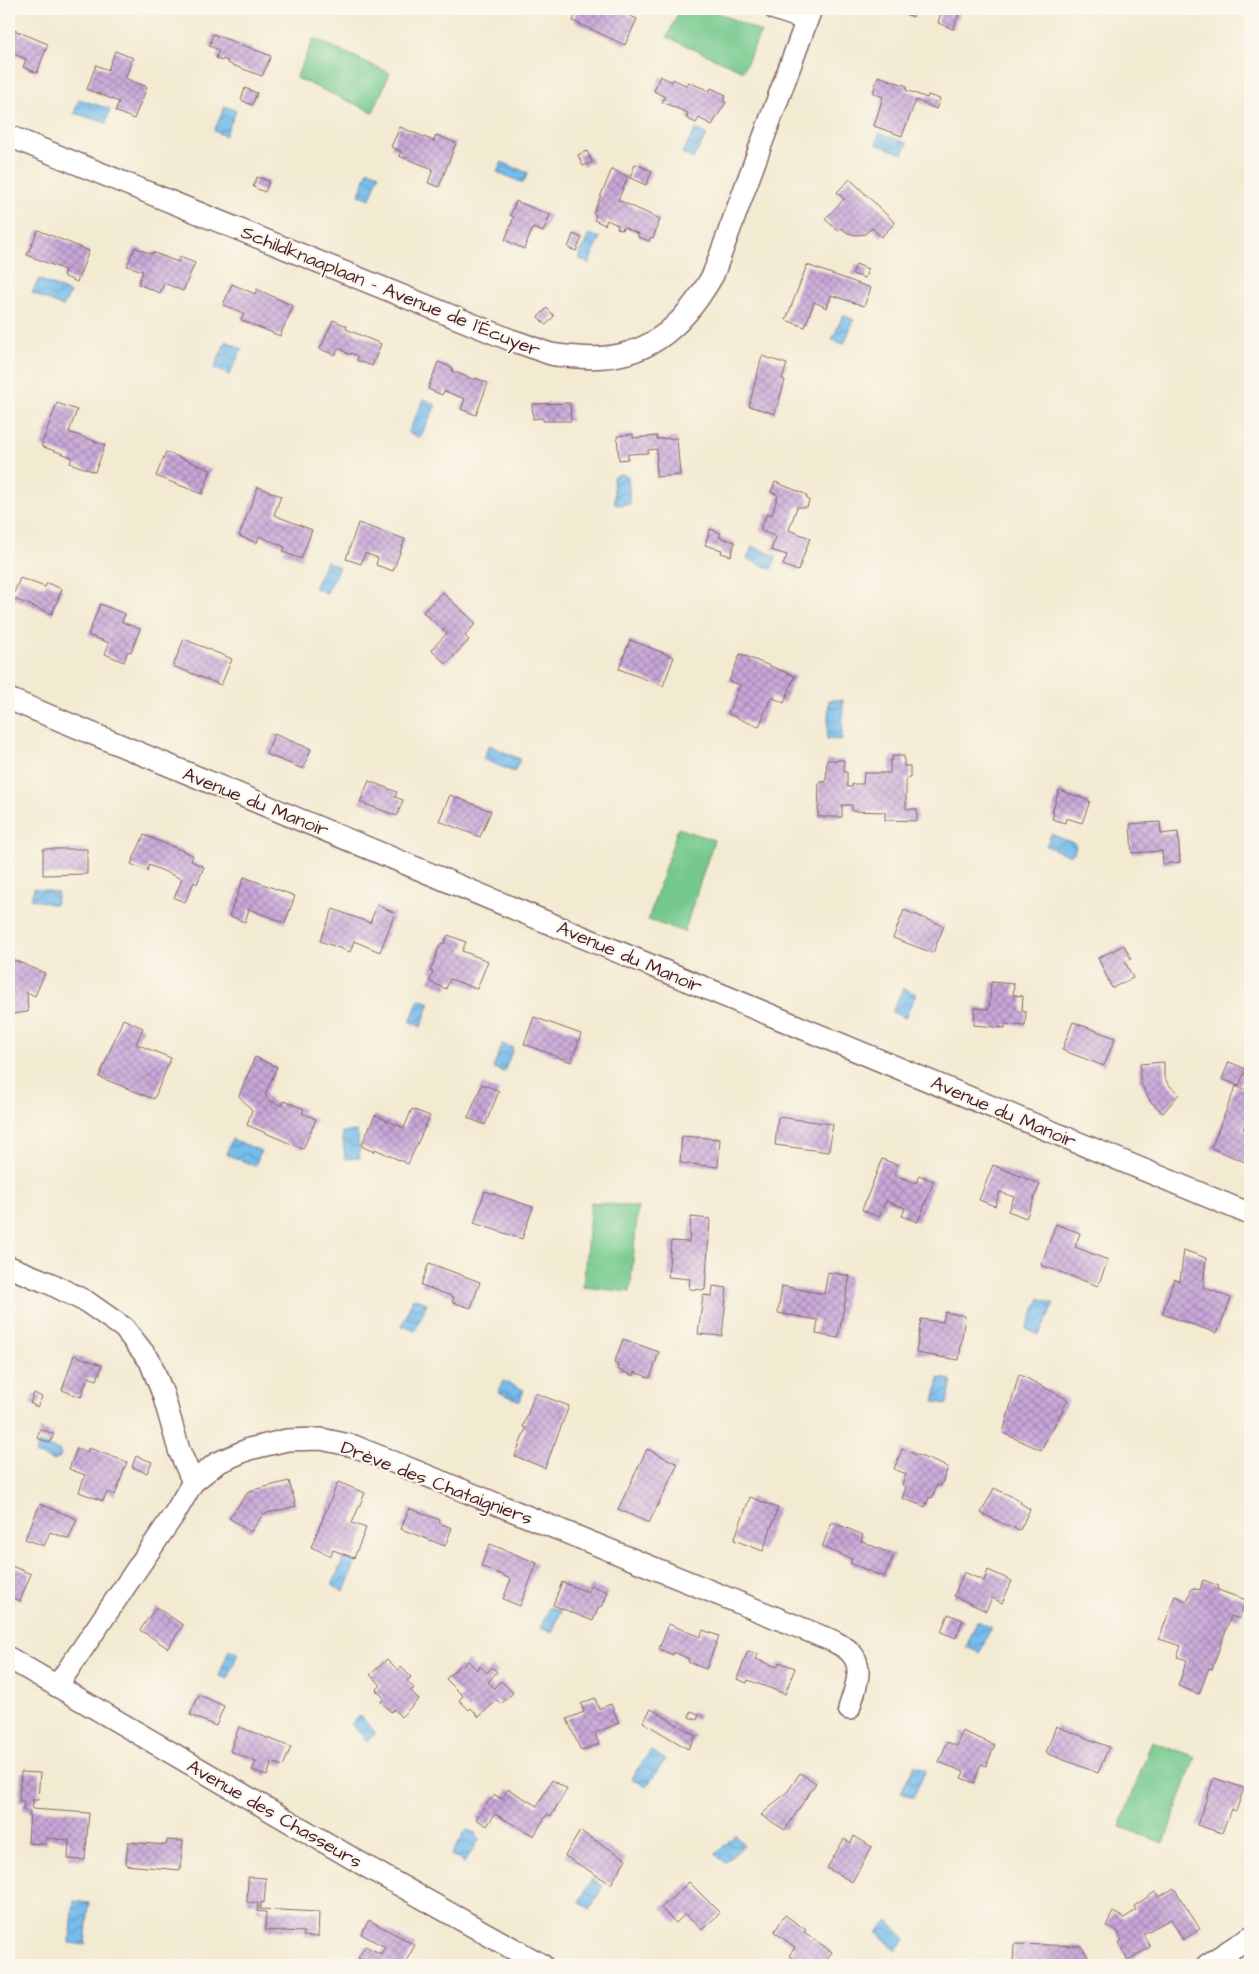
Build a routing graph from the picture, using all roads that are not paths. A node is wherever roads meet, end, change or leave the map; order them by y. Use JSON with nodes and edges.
{"nodes":[{"id":1,"x":776,"y":9,"type":"edge"},
{"id":2,"x":809,"y":15,"type":"edge"},
{"id":3,"x":9,"y":136,"type":"edge"},
{"id":4,"x":9,"y":699,"type":"edge"},
{"id":5,"x":1250,"y":1214,"type":"edge"},
{"id":6,"x":9,"y":1267,"type":"edge"},
{"id":7,"x":193,"y":1482,"type":"junction"},
{"id":8,"x":9,"y":1658,"type":"edge"},
{"id":9,"x":57,"y":1686,"type":"junction"},
{"id":10,"x":849,"y":1709,"type":"dead end"},
{"id":11,"x":1250,"y":1937,"type":"edge"},
{"id":12,"x":542,"y":1965,"type":"edge"},
{"id":13,"x":1207,"y":1965,"type":"edge"}],
"edges":[{"from":1,"to":2,"type":"street"},
{"from":2,"to":3,"type":"street","name":"Schildknaaplaan - Avenue de l'Écuyer"},
{"from":4,"to":5,"type":"street","name":"Avenue du Manoir"},
{"from":6,"to":7,"type":"street"},
{"from":7,"to":9,"type":"street","name":"Drève des Chataigniers"},
{"from":7,"to":10,"type":"street","name":"Drève des Chataigniers"},
{"from":8,"to":9,"type":"street","name":"Avenue des Chasseurs"},
{"from":9,"to":12,"type":"street","name":"Avenue des Chasseurs"},
{"from":11,"to":13,"type":"street"}]}
